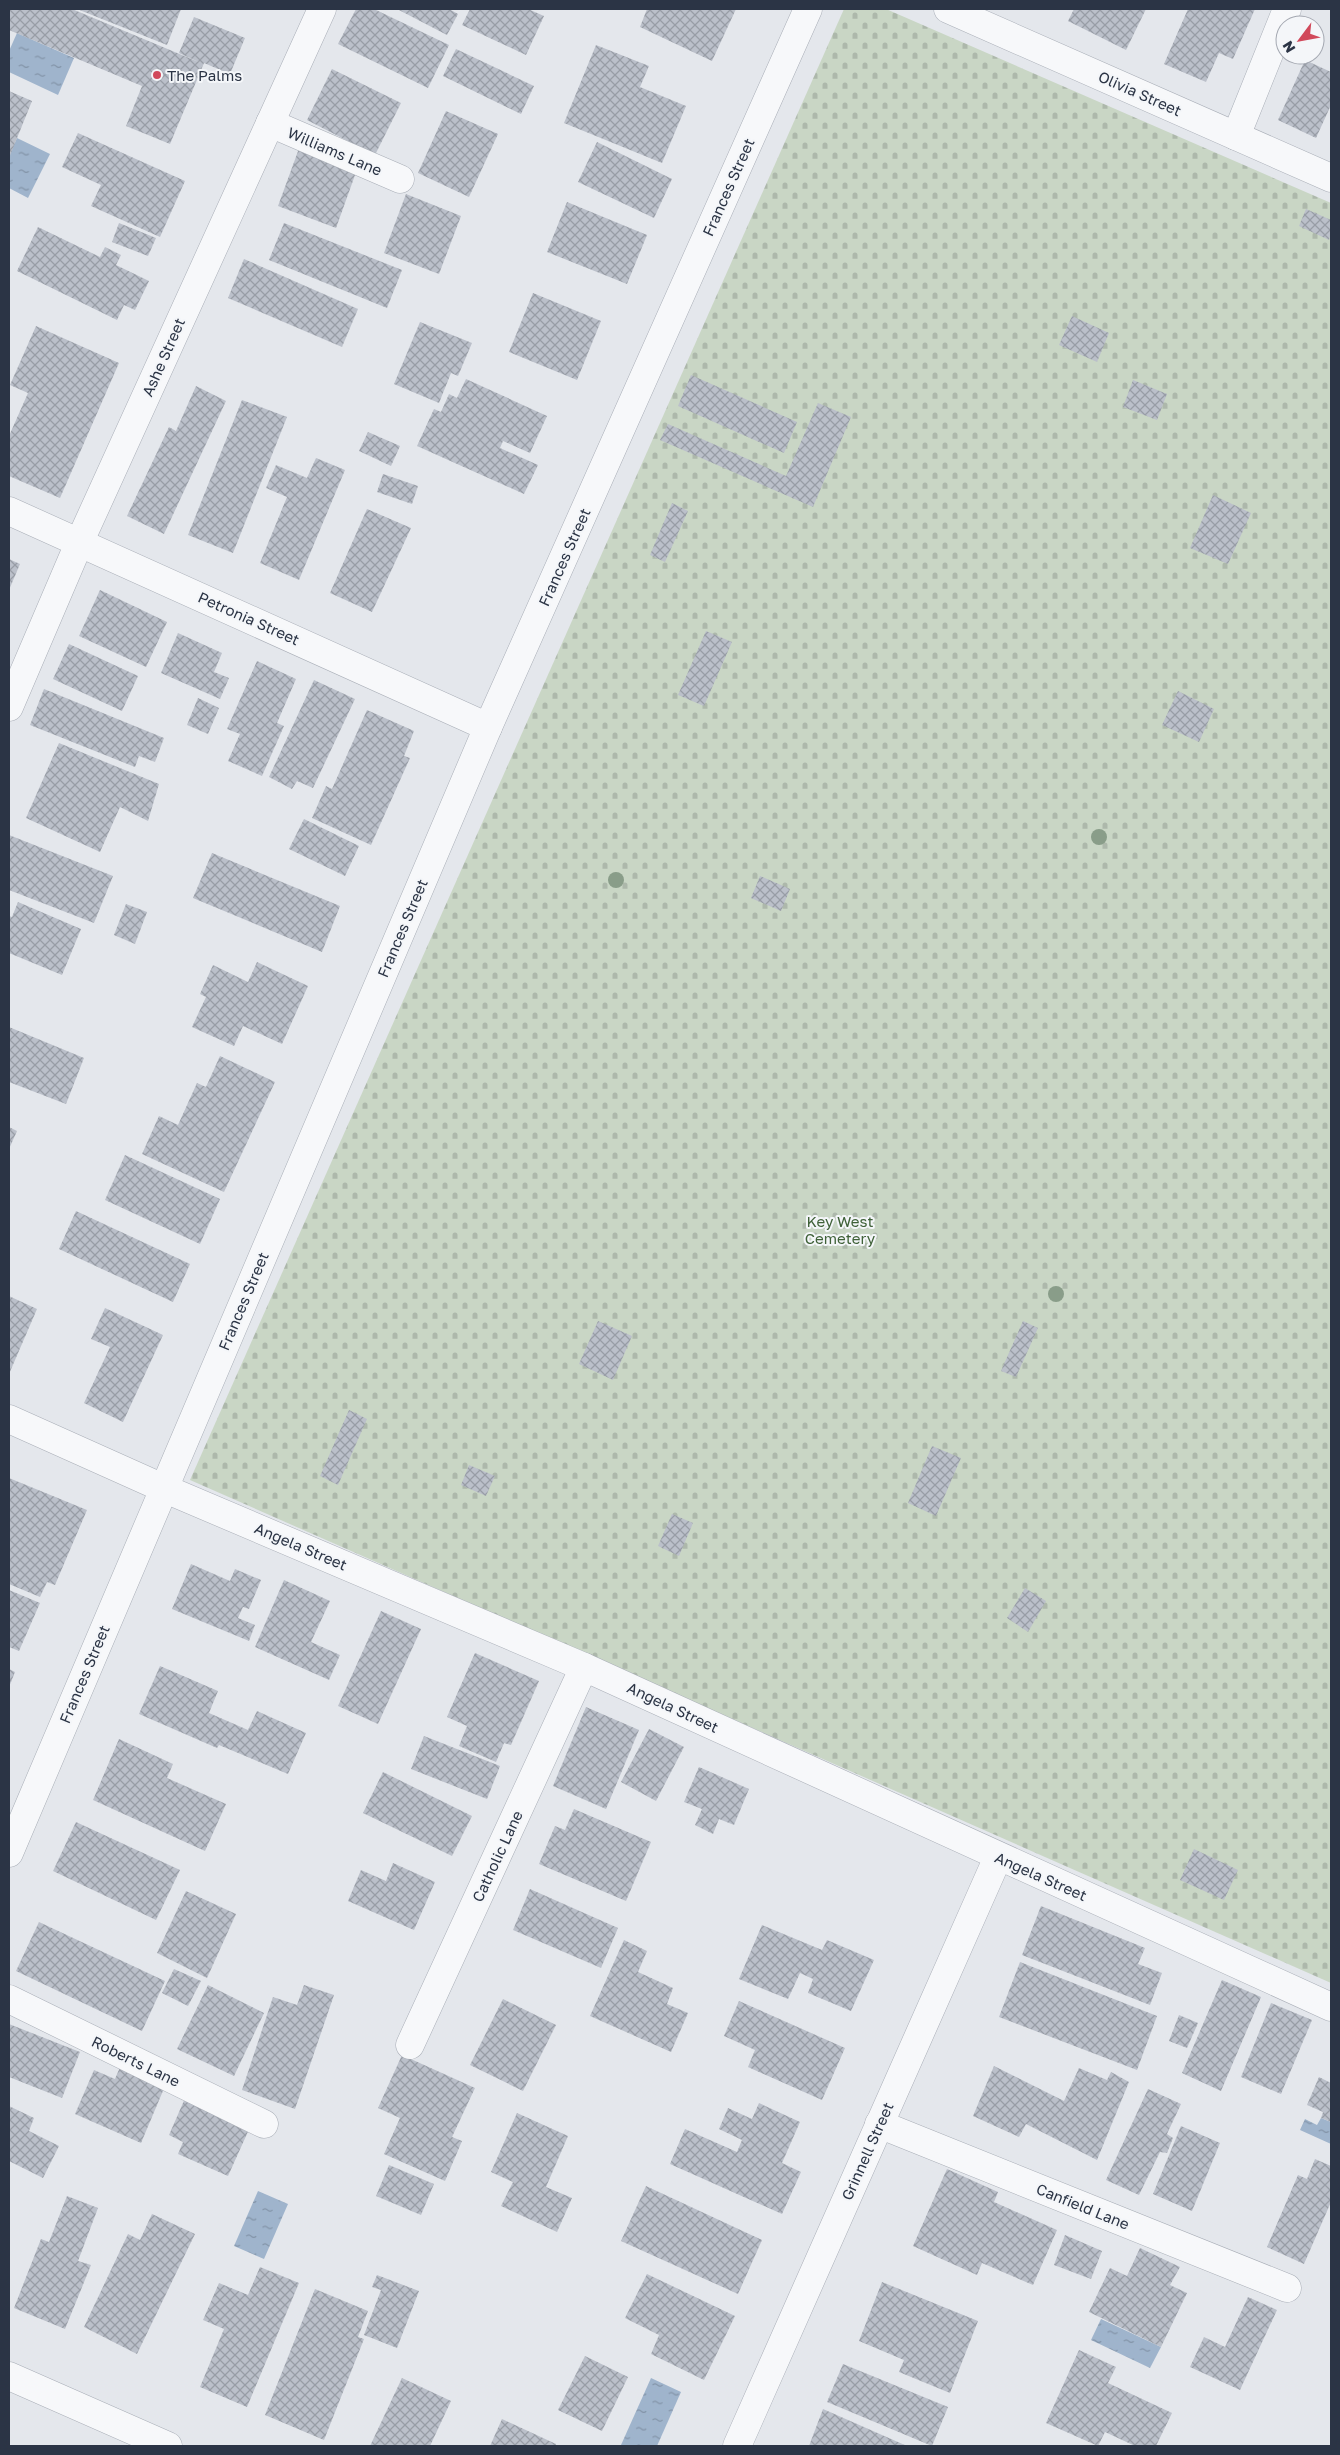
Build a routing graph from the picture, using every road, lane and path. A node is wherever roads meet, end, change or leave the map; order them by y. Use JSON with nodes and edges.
{"nodes":[{"id":1,"x":322,"y":9,"type":"edge"},
{"id":2,"x":808,"y":9,"type":"edge"},
{"id":3,"x":948,"y":9,"type":"edge"},
{"id":4,"x":1288,"y":9,"type":"edge"},
{"id":5,"x":270,"y":123,"type":"junction"},
{"id":6,"x":1236,"y":136,"type":"junction"},
{"id":7,"x":1331,"y":178,"type":"edge"},
{"id":8,"x":400,"y":179,"type":"dead end"},
{"id":9,"x":9,"y":511,"type":"edge"},
{"id":10,"x":80,"y":541,"type":"junction"},
{"id":11,"x":9,"y":707,"type":"edge"},
{"id":12,"x":488,"y":727,"type":"junction"},
{"id":13,"x":9,"y":1419,"type":"edge"},
{"id":14,"x":163,"y":1488,"type":"junction"},
{"id":15,"x":584,"y":1667,"type":"junction"},
{"id":16,"x":9,"y":1854,"type":"edge"},
{"id":17,"x":998,"y":1857,"type":"junction"},
{"id":18,"x":9,"y":1999,"type":"edge"},
{"id":19,"x":1331,"y":2007,"type":"edge"},
{"id":20,"x":410,"y":2045,"type":"dead end"},
{"id":21,"x":264,"y":2124,"type":"dead end"},
{"id":22,"x":879,"y":2124,"type":"junction"},
{"id":23,"x":1287,"y":2288,"type":"dead end"},
{"id":24,"x":9,"y":2376,"type":"edge"},
{"id":25,"x":168,"y":2446,"type":"edge"},
{"id":26,"x":737,"y":2446,"type":"edge"}],
"edges":[{"from":1,"to":5,"type":"street","name":"Ashe Street"},
{"from":2,"to":12,"type":"street","name":"Frances Street"},
{"from":3,"to":6,"type":"street","name":"Olivia Street"},
{"from":4,"to":6,"type":"street"},
{"from":5,"to":8,"type":"street","name":"Williams Lane"},
{"from":5,"to":10,"type":"street","name":"Ashe Street"},
{"from":6,"to":7,"type":"street","name":"Olivia Street"},
{"from":9,"to":10,"type":"street","name":"Petronia Street"},
{"from":10,"to":11,"type":"street","name":"Ashe Street"},
{"from":10,"to":12,"type":"street","name":"Petronia Street"},
{"from":12,"to":14,"type":"street","name":"Frances Street"},
{"from":13,"to":14,"type":"street","name":"Angela Street"},
{"from":14,"to":15,"type":"street","name":"Angela Street"},
{"from":14,"to":16,"type":"street","name":"Frances Street"},
{"from":15,"to":17,"type":"street","name":"Angela Street"},
{"from":15,"to":20,"type":"street","name":"Catholic Lane"},
{"from":17,"to":19,"type":"street","name":"Angela Street"},
{"from":17,"to":22,"type":"street","name":"Grinnell Street"},
{"from":18,"to":21,"type":"street","name":"Roberts Lane"},
{"from":22,"to":23,"type":"street","name":"Canfield Lane"},
{"from":22,"to":26,"type":"street","name":"Grinnell Street"},
{"from":24,"to":25,"type":"street"}]}
